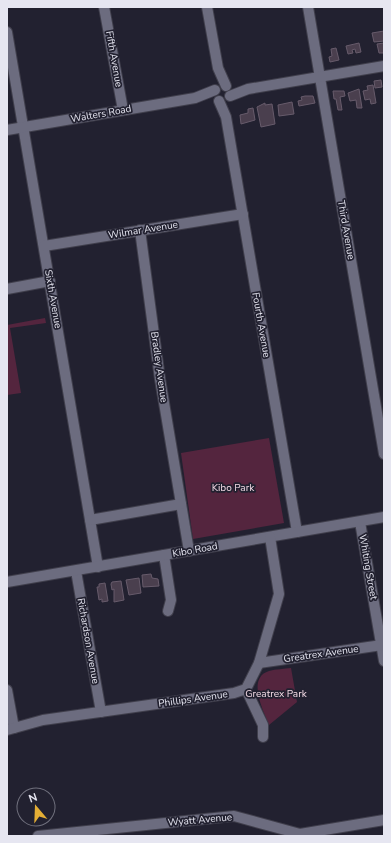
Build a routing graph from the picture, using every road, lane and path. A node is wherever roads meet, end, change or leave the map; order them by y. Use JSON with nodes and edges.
{"nodes":[{"id":1,"x":104,"y":7,"type":"edge"},
{"id":2,"x":207,"y":7,"type":"edge"},
{"id":3,"x":308,"y":7,"type":"edge"},
{"id":4,"x":7,"y":32,"type":"edge"},
{"id":5,"x":384,"y":66,"type":"edge"},
{"id":6,"x":320,"y":77,"type":"junction"},
{"id":7,"x":222,"y":93,"type":"junction"},
{"id":8,"x":123,"y":110,"type":"junction"},
{"id":9,"x":23,"y":127,"type":"junction"},
{"id":10,"x":7,"y":130,"type":"edge"},
{"id":11,"x":243,"y":214,"type":"junction"},
{"id":12,"x":140,"y":230,"type":"junction"},
{"id":13,"x":44,"y":246,"type":"junction"},
{"id":14,"x":50,"y":281,"type":"junction"},
{"id":15,"x":7,"y":289,"type":"edge"},
{"id":16,"x":384,"y":454,"type":"edge"},
{"id":17,"x":181,"y":504,"type":"junction"},
{"id":18,"x":384,"y":518,"type":"edge"},
{"id":19,"x":90,"y":520,"type":"junction"},
{"id":20,"x":360,"y":522,"type":"junction"},
{"id":21,"x":297,"y":532,"type":"junction"},
{"id":22,"x":270,"y":537,"type":"junction"},
{"id":23,"x":189,"y":551,"type":"junction"},
{"id":24,"x":164,"y":555,"type":"junction"},
{"id":25,"x":98,"y":566,"type":"junction"},
{"id":26,"x":76,"y":571,"type":"junction"},
{"id":27,"x":7,"y":582,"type":"edge"},
{"id":28,"x":168,"y":611,"type":"dead end"},
{"id":29,"x":382,"y":645,"type":"junction"},
{"id":30,"x":384,"y":661,"type":"edge"},
{"id":31,"x":259,"y":663,"type":"junction"},
{"id":32,"x":246,"y":689,"type":"junction"},
{"id":33,"x":7,"y":690,"type":"edge"},
{"id":34,"x":101,"y":712,"type":"junction"},
{"id":35,"x":10,"y":729,"type":"edge"},
{"id":36,"x":263,"y":737,"type":"dead end"},
{"id":37,"x":384,"y":820,"type":"edge"},
{"id":38,"x":300,"y":835,"type":"edge"},
{"id":39,"x":38,"y":836,"type":"edge"}],
"edges":[{"from":1,"to":8,"type":"street","name":"Fifth Avenue"},
{"from":2,"to":7,"type":"street"},
{"from":3,"to":6,"type":"street","name":"Third Avenue"},
{"from":4,"to":9,"type":"street","name":"Sixth Avenue"},
{"from":5,"to":6,"type":"street","name":"Walters Road"},
{"from":6,"to":7,"type":"street","name":"Walters Road"},
{"from":6,"to":16,"type":"street","name":"Third Avenue"},
{"from":7,"to":8,"type":"street","name":"Walters Road"},
{"from":7,"to":11,"type":"street","name":"Fourth Avenue"},
{"from":8,"to":9,"type":"street","name":"Walters Road"},
{"from":9,"to":10,"type":"street","name":"Walters Road"},
{"from":9,"to":13,"type":"street","name":"Sixth Avenue"},
{"from":11,"to":12,"type":"street","name":"Wilmar Avenue"},
{"from":11,"to":21,"type":"street","name":"Fourth Avenue"},
{"from":12,"to":13,"type":"street","name":"Wilmar Avenue"},
{"from":12,"to":17,"type":"street","name":"Bradley Avenue"},
{"from":13,"to":14,"type":"street","name":"Sixth Avenue"},
{"from":14,"to":15,"type":"street"},
{"from":14,"to":19,"type":"street","name":"Sixth Avenue"},
{"from":17,"to":19,"type":"street"},
{"from":17,"to":23,"type":"street","name":"Bradley Avenue"},
{"from":18,"to":20,"type":"street","name":"Kibo Road"},
{"from":19,"to":25,"type":"street","name":"Sixth Avenue"},
{"from":20,"to":21,"type":"street","name":"Kibo Road"},
{"from":20,"to":29,"type":"street","name":"Whiting Street"},
{"from":21,"to":22,"type":"street","name":"Kibo Road"},
{"from":22,"to":23,"type":"street","name":"Kibo Road"},
{"from":22,"to":31,"type":"street"},
{"from":23,"to":24,"type":"street","name":"Kibo Road"},
{"from":24,"to":25,"type":"street","name":"Kibo Road"},
{"from":24,"to":28,"type":"street"},
{"from":25,"to":26,"type":"street","name":"Kibo Road"},
{"from":26,"to":27,"type":"street","name":"Kibo Road"},
{"from":26,"to":34,"type":"street","name":"Richardson Avenue"},
{"from":29,"to":30,"type":"street","name":"Whiting Street"},
{"from":29,"to":31,"type":"street","name":"Greatrex Avenue"},
{"from":31,"to":32,"type":"street"},
{"from":32,"to":34,"type":"street","name":"Phillips Avenue"},
{"from":32,"to":36,"type":"street"},
{"from":33,"to":35,"type":"street"},
{"from":34,"to":35,"type":"street","name":"Phillips Avenue"},
{"from":37,"to":38,"type":"street","name":"Wyatt Avenue"},
{"from":38,"to":39,"type":"street","name":"Wyatt Avenue"}]}
